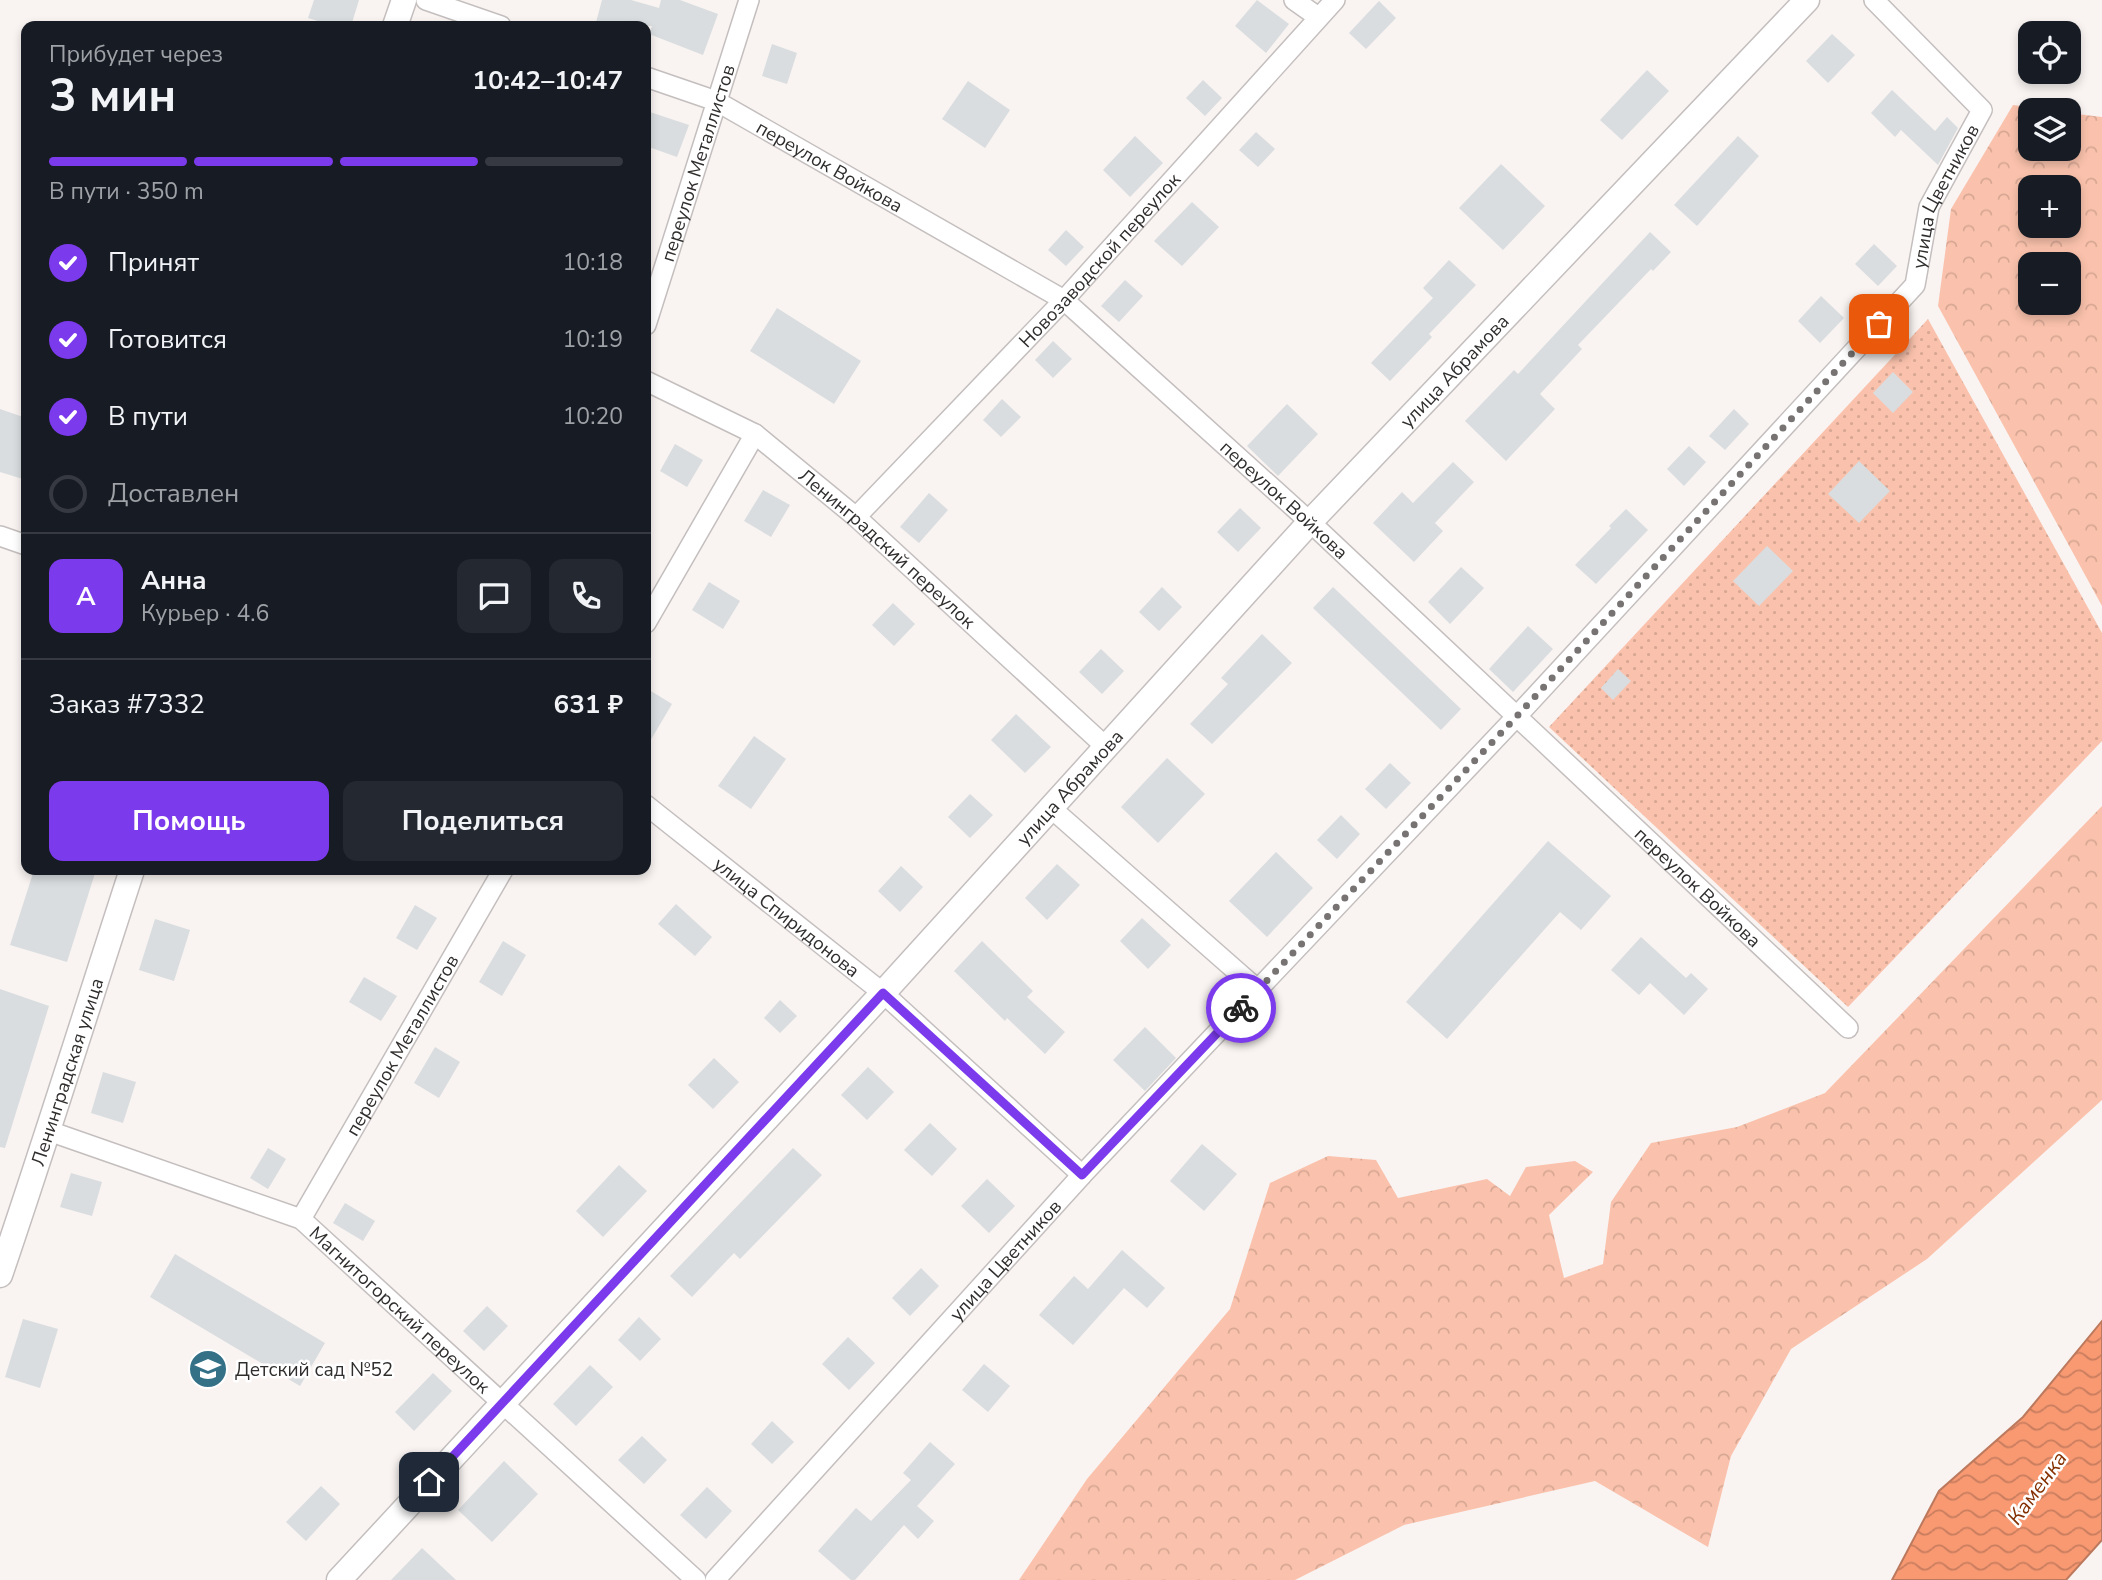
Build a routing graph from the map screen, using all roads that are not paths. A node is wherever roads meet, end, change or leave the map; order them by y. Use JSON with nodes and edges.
{"nodes":[{"id":1,"x":404,"y":0,"type":"edge"},
{"id":2,"x":426,"y":0,"type":"edge"},
{"id":3,"x":749,"y":0,"type":"edge"},
{"id":4,"x":1294,"y":0,"type":"edge"},
{"id":5,"x":1335,"y":0,"type":"edge"},
{"id":6,"x":1807,"y":0,"type":"edge"},
{"id":7,"x":1874,"y":0,"type":"edge"},
{"id":8,"x":1318,"y":17,"type":"junction"},
{"id":9,"x":398,"y":21,"type":"edge"},
{"id":10,"x":487,"y":21,"type":"edge"},
{"id":11,"x":651,"y":79,"type":"edge"},
{"id":12,"x":716,"y":101,"type":"junction"},
{"id":13,"x":1064,"y":300,"type":"junction"},
{"id":14,"x":651,"y":309,"type":"edge"},
{"id":15,"x":651,"y":383,"type":"edge"},
{"id":16,"x":755,"y":434,"type":"junction"},
{"id":17,"x":856,"y":517,"type":"junction"},
{"id":18,"x":1310,"y":522,"type":"junction"},
{"id":19,"x":0,"y":536,"type":"edge"},
{"id":20,"x":21,"y":543,"type":"edge"},
{"id":21,"x":651,"y":614,"type":"edge"},
{"id":22,"x":1517,"y":716,"type":"junction"},
{"id":23,"x":1106,"y":747,"type":"junction"},
{"id":24,"x":651,"y":808,"type":"edge"},
{"id":25,"x":1051,"y":808,"type":"junction"},
{"id":26,"x":130,"y":875,"type":"edge"},
{"id":27,"x":500,"y":875,"type":"edge"},
{"id":28,"x":1258,"y":990,"type":"junction"},
{"id":29,"x":883,"y":993,"type":"junction"},
{"id":30,"x":1848,"y":1028,"type":"dead end"},
{"id":31,"x":49,"y":1131,"type":"junction"},
{"id":32,"x":1082,"y":1175,"type":"junction"},
{"id":33,"x":301,"y":1219,"type":"junction"},
{"id":34,"x":0,"y":1275,"type":"edge"},
{"id":35,"x":502,"y":1403,"type":"junction"},
{"id":36,"x":339,"y":1580,"type":"edge"},
{"id":37,"x":696,"y":1580,"type":"edge"},
{"id":38,"x":715,"y":1580,"type":"edge"}],
"edges":[{"from":1,"to":9,"type":"street"},
{"from":2,"to":10,"type":"street"},
{"from":3,"to":12,"type":"street","name":"переулок Металлистов"},
{"from":4,"to":8,"type":"street"},
{"from":5,"to":8,"type":"street","name":"Новозаводской переулок"},
{"from":6,"to":18,"type":"street","name":"улица Абрамова"},
{"from":7,"to":22,"type":"street","name":"улица Цветников"},
{"from":8,"to":13,"type":"street","name":"Новозаводской переулок"},
{"from":11,"to":12,"type":"street","name":"переулок Войкова"},
{"from":12,"to":13,"type":"street","name":"переулок Войкова"},
{"from":12,"to":14,"type":"street","name":"переулок Металлистов"},
{"from":13,"to":17,"type":"street","name":"Новозаводской переулок"},
{"from":13,"to":18,"type":"street","name":"переулок Войкова"},
{"from":15,"to":16,"type":"street","name":"Ленинградский переулок"},
{"from":16,"to":17,"type":"street","name":"Ленинградский переулок"},
{"from":16,"to":21,"type":"street"},
{"from":17,"to":23,"type":"street","name":"Ленинградский переулок"},
{"from":18,"to":22,"type":"street","name":"переулок Войкова"},
{"from":18,"to":23,"type":"street","name":"улица Абрамова"},
{"from":19,"to":20,"type":"street"},
{"from":22,"to":28,"type":"street","name":"улица Цветников"},
{"from":22,"to":30,"type":"street","name":"переулок Войкова"},
{"from":23,"to":25,"type":"street","name":"улица Абрамова"},
{"from":24,"to":29,"type":"street","name":"улица Спиридонова"},
{"from":25,"to":28,"type":"street"},
{"from":25,"to":29,"type":"street","name":"улица Абрамова"},
{"from":26,"to":31,"type":"street","name":"Ленинградская улица"},
{"from":27,"to":33,"type":"street","name":"переулок Металлистов"},
{"from":28,"to":32,"type":"street","name":"улица Цветников"},
{"from":29,"to":32,"type":"street","name":"улица Спиридонова"},
{"from":29,"to":35,"type":"street","name":"улица Абрамова"},
{"from":31,"to":33,"type":"street","name":"Магнитогорский переулок"},
{"from":31,"to":34,"type":"street","name":"Ленинградская улица"},
{"from":32,"to":38,"type":"street","name":"улица Цветников"},
{"from":33,"to":35,"type":"street","name":"Магнитогорский переулок"},
{"from":35,"to":36,"type":"street","name":"улица Абрамова"},
{"from":35,"to":37,"type":"street","name":"Магнитогорский переулок"}]}
